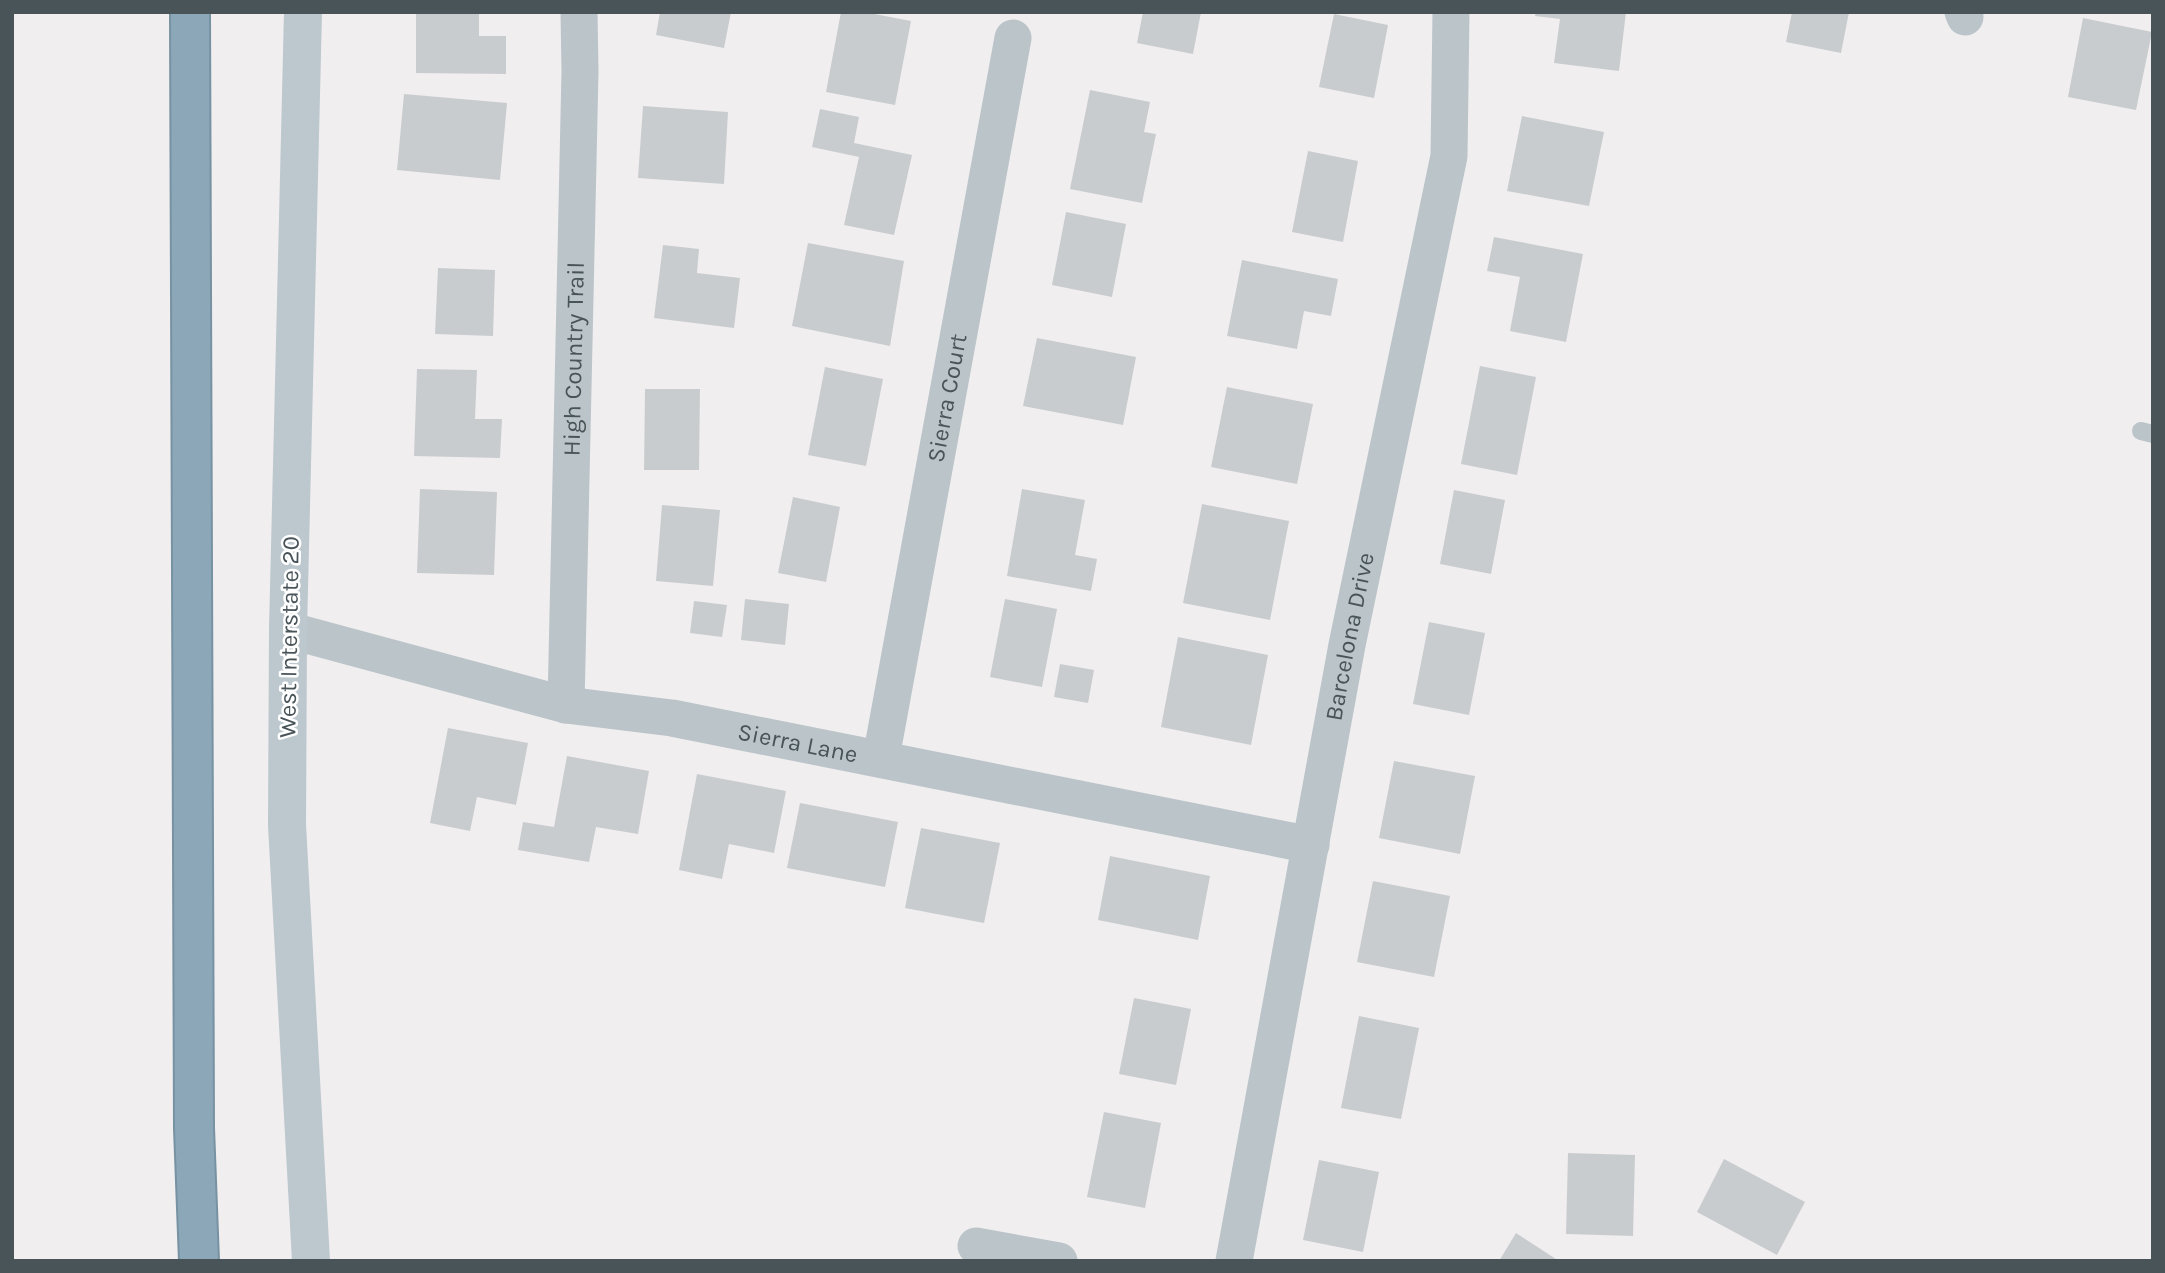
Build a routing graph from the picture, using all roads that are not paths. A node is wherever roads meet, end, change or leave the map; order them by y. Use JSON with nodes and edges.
{"nodes":[{"id":1,"x":190,"y":12,"type":"edge"},
{"id":2,"x":303,"y":12,"type":"edge"},
{"id":3,"x":579,"y":12,"type":"edge"},
{"id":4,"x":1451,"y":12,"type":"edge"},
{"id":5,"x":1013,"y":38,"type":"dead end"},
{"id":6,"x":288,"y":630,"type":"junction"},
{"id":7,"x":566,"y":705,"type":"junction"},
{"id":8,"x":881,"y":758,"type":"junction"},
{"id":9,"x":1311,"y":845,"type":"junction"},
{"id":10,"x":976,"y":1246,"type":"dead end"},
{"id":11,"x":199,"y":1261,"type":"edge"},
{"id":12,"x":311,"y":1261,"type":"edge"},
{"id":13,"x":1059,"y":1261,"type":"edge"},
{"id":14,"x":1234,"y":1261,"type":"edge"}],
"edges":[{"from":1,"to":11,"type":"highway"},
{"from":2,"to":6,"type":"main road","name":"West Interstate 20"},
{"from":3,"to":7,"type":"street","name":"High Country Trail"},
{"from":4,"to":9,"type":"street","name":"Barcelona Drive"},
{"from":5,"to":8,"type":"street","name":"Sierra Court"},
{"from":6,"to":7,"type":"street","name":"Sierra Lane"},
{"from":6,"to":12,"type":"main road","name":"West Interstate 20"},
{"from":7,"to":8,"type":"street","name":"Sierra Lane"},
{"from":8,"to":9,"type":"street","name":"Sierra Lane"},
{"from":9,"to":14,"type":"street","name":"Barcelona Drive"},
{"from":10,"to":13,"type":"street"}]}
